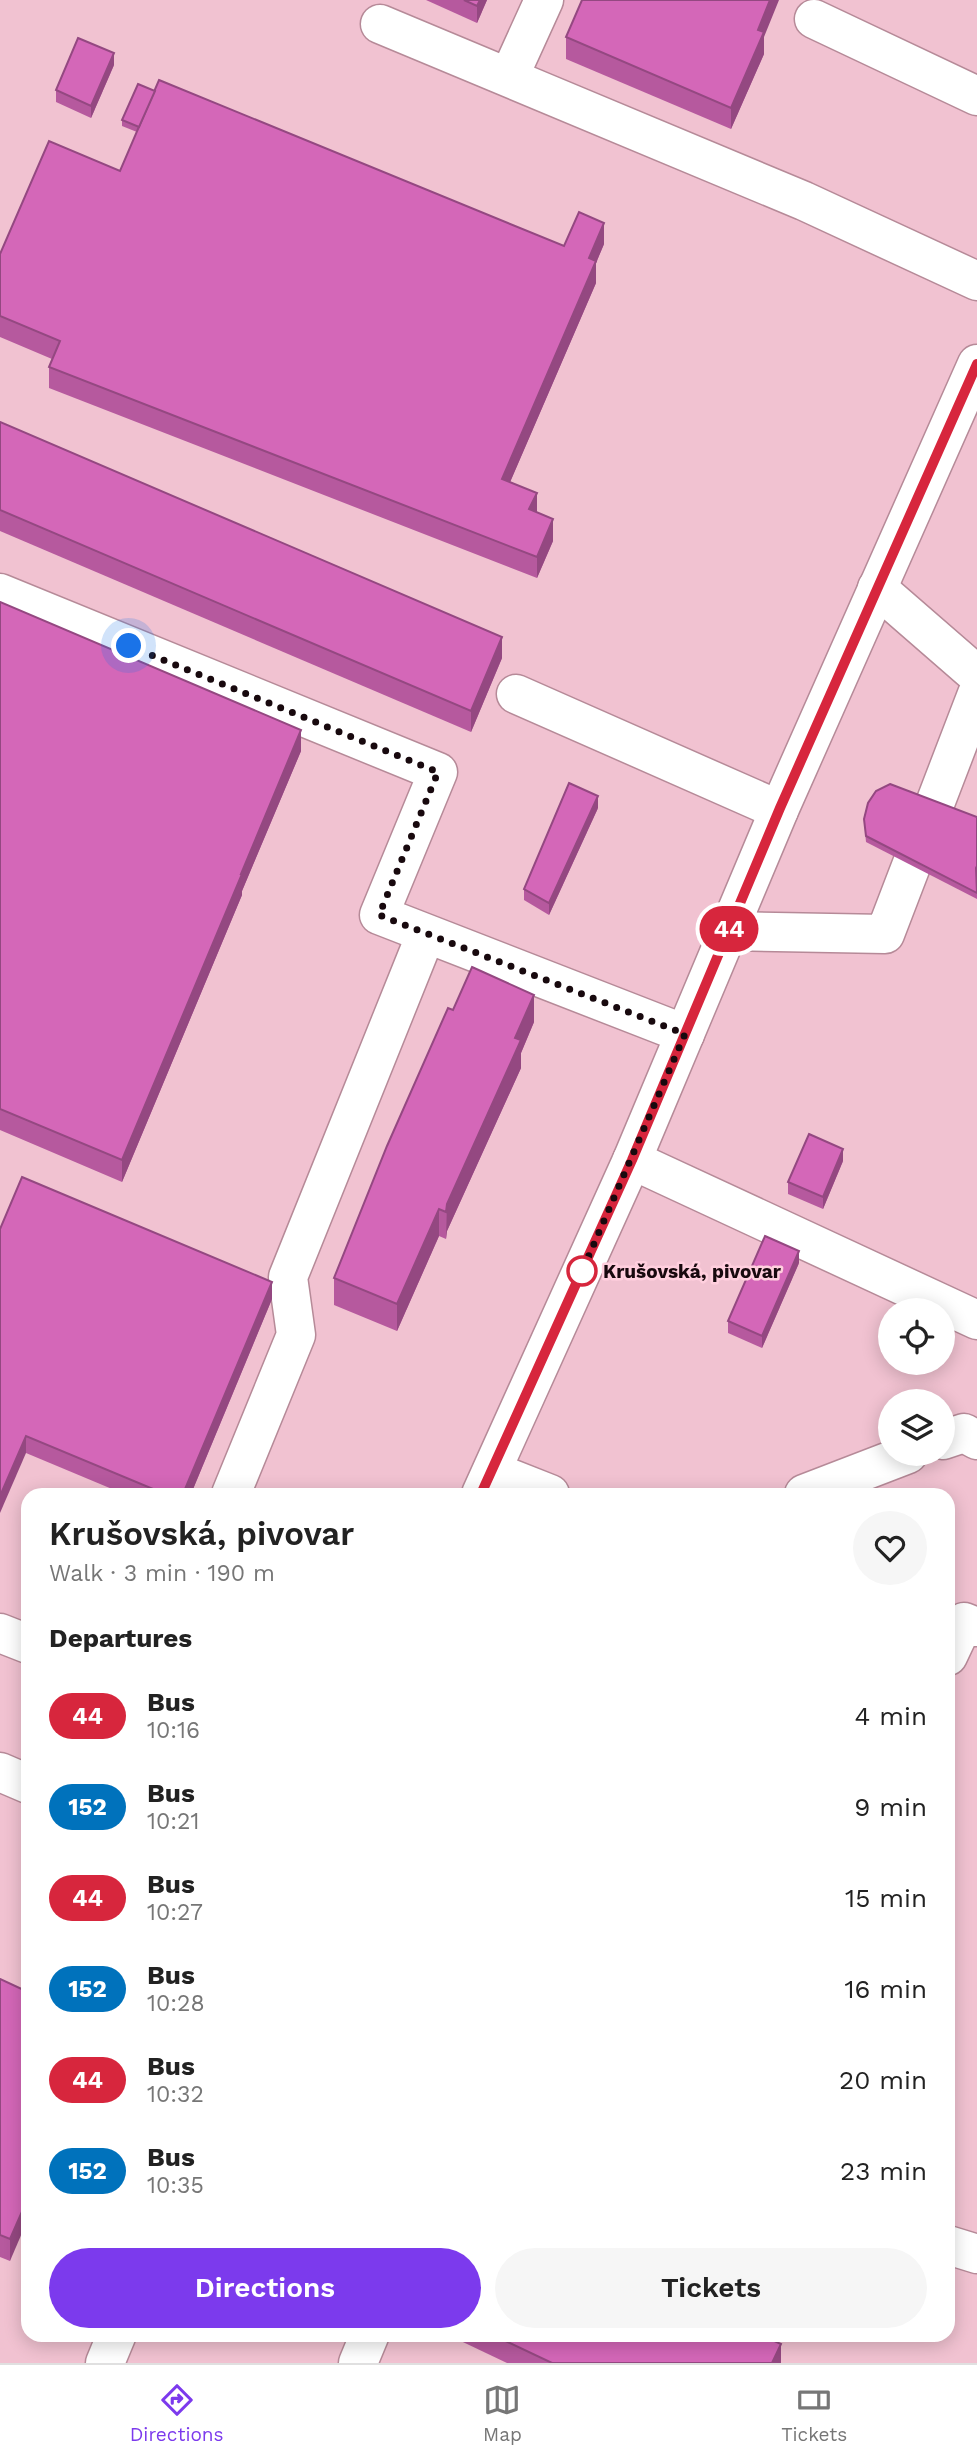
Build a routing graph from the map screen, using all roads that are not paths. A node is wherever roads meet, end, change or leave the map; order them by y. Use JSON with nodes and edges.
{"nodes":[{"id":1,"x":544,"y":0,"type":"edge"},
{"id":2,"x":814,"y":19,"type":"dead end"},
{"id":3,"x":380,"y":24,"type":"dead end"},
{"id":4,"x":509,"y":77,"type":"junction"},
{"id":5,"x":977,"y":96,"type":"edge"},
{"id":6,"x":977,"y":281,"type":"edge"},
{"id":7,"x":975,"y":371,"type":"edge"},
{"id":8,"x":877,"y":588,"type":"junction"},
{"id":9,"x":0,"y":593,"type":"edge"},
{"id":10,"x":977,"y":675,"type":"edge"},
{"id":11,"x":516,"y":694,"type":"dead end"},
{"id":12,"x":977,"y":694,"type":"edge"},
{"id":13,"x":779,"y":810,"type":"junction"},
{"id":14,"x":728,"y":931,"type":"junction"},
{"id":15,"x":426,"y":934,"type":"junction"},
{"id":16,"x":685,"y":1034,"type":"junction"},
{"id":17,"x":632,"y":1160,"type":"junction"},
{"id":18,"x":977,"y":1320,"type":"edge"},
{"id":19,"x":955,"y":1436,"type":"edge"},
{"id":20,"x":977,"y":1440,"type":"edge"},
{"id":21,"x":878,"y":1466,"type":"edge"},
{"id":22,"x":487,"y":1483,"type":"edge"},
{"id":23,"x":233,"y":1488,"type":"edge"},
{"id":24,"x":516,"y":1488,"type":"edge"},
{"id":25,"x":820,"y":1488,"type":"edge"},
{"id":26,"x":977,"y":1627,"type":"edge"},
{"id":27,"x":0,"y":1633,"type":"edge"},
{"id":28,"x":21,"y":1641,"type":"edge"},
{"id":29,"x":955,"y":1641,"type":"edge"},
{"id":30,"x":0,"y":1772,"type":"edge"},
{"id":31,"x":21,"y":1781,"type":"edge"},
{"id":32,"x":955,"y":2247,"type":"edge"},
{"id":33,"x":977,"y":2254,"type":"edge"},
{"id":34,"x":114,"y":2342,"type":"edge"},
{"id":35,"x":367,"y":2342,"type":"edge"},
{"id":36,"x":105,"y":2363,"type":"edge"},
{"id":37,"x":358,"y":2363,"type":"edge"}],
"edges":[{"from":1,"to":4,"type":"main road"},
{"from":2,"to":5,"type":"main road"},
{"from":3,"to":4,"type":"main road"},
{"from":4,"to":6,"type":"main road"},
{"from":7,"to":8,"type":"main road"},
{"from":8,"to":10,"type":"main road"},
{"from":8,"to":13,"type":"main road"},
{"from":9,"to":15,"type":"main road"},
{"from":11,"to":13,"type":"main road"},
{"from":12,"to":14,"type":"main road"},
{"from":13,"to":14,"type":"main road"},
{"from":14,"to":16,"type":"main road"},
{"from":15,"to":16,"type":"main road"},
{"from":15,"to":23,"type":"main road"},
{"from":16,"to":17,"type":"main road"},
{"from":17,"to":18,"type":"main road"},
{"from":17,"to":22,"type":"main road"},
{"from":19,"to":20,"type":"main road"},
{"from":21,"to":25,"type":"main road"},
{"from":22,"to":24,"type":"main road"},
{"from":26,"to":29,"type":"main road"},
{"from":27,"to":28,"type":"main road"},
{"from":30,"to":31,"type":"main road"},
{"from":32,"to":33,"type":"main road"},
{"from":34,"to":36,"type":"main road"},
{"from":35,"to":37,"type":"main road"}]}
